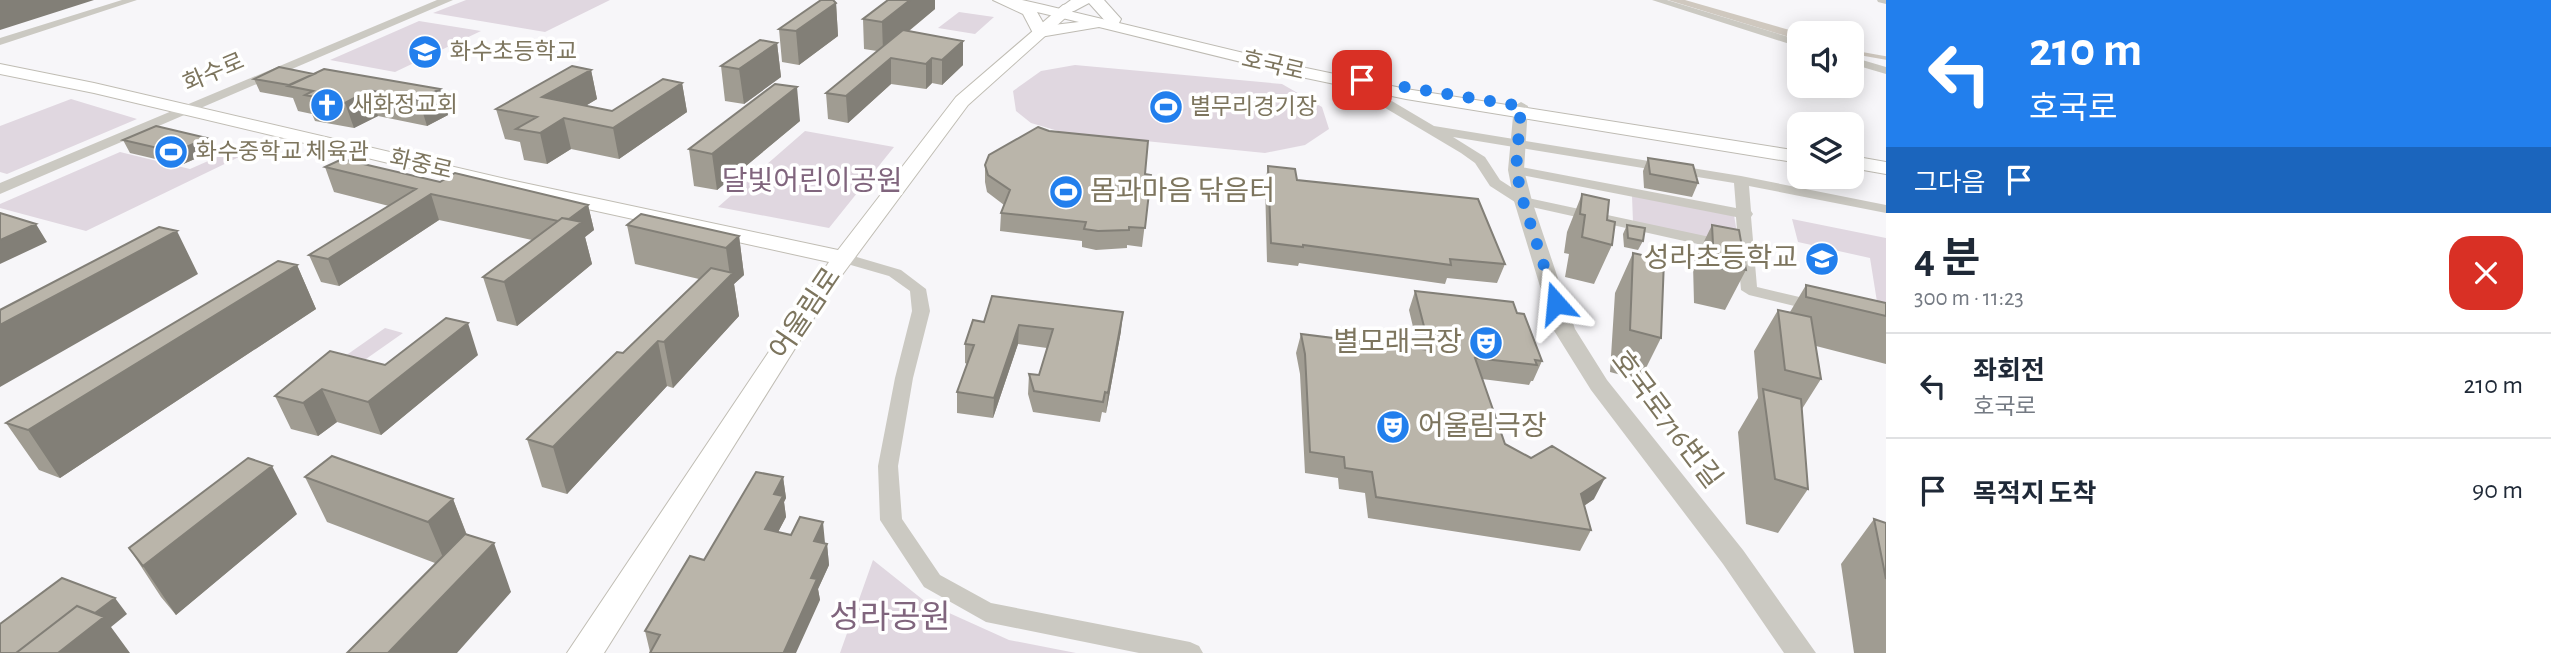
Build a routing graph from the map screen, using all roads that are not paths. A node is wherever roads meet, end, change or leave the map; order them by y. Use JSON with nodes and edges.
{"nodes":[{"id":1,"x":132,"y":0,"type":"edge"},
{"id":2,"x":447,"y":0,"type":"edge"},
{"id":3,"x":1028,"y":0,"type":"edge"},
{"id":4,"x":1095,"y":0,"type":"edge"},
{"id":5,"x":1657,"y":0,"type":"edge"},
{"id":6,"x":1004,"y":1,"type":"edge"},
{"id":7,"x":1071,"y":5,"type":"edge"},
{"id":8,"x":1112,"y":21,"type":"junction"},
{"id":9,"x":1040,"y":32,"type":"junction"},
{"id":10,"x":1787,"y":40,"type":"edge"},
{"id":11,"x":0,"y":42,"type":"edge"},
{"id":12,"x":1864,"y":64,"type":"edge"},
{"id":13,"x":0,"y":69,"type":"edge"},
{"id":14,"x":1886,"y":71,"type":"edge"},
{"id":15,"x":1354,"y":84,"type":"junction"},
{"id":16,"x":1521,"y":109,"type":"junction"},
{"id":17,"x":184,"y":111,"type":"junction"},
{"id":18,"x":1430,"y":129,"type":"junction"},
{"id":19,"x":1517,"y":141,"type":"junction"},
{"id":20,"x":1787,"y":150,"type":"edge"},
{"id":21,"x":1787,"y":156,"type":"edge"},
{"id":22,"x":1864,"y":166,"type":"edge"},
{"id":23,"x":1516,"y":170,"type":"junction"},
{"id":24,"x":1886,"y":170,"type":"edge"},
{"id":25,"x":1741,"y":180,"type":"junction"},
{"id":26,"x":0,"y":189,"type":"edge"},
{"id":27,"x":1523,"y":201,"type":"junction"},
{"id":28,"x":1886,"y":209,"type":"edge"},
{"id":29,"x":1745,"y":214,"type":"junction"},
{"id":30,"x":1747,"y":250,"type":"junction"},
{"id":31,"x":843,"y":258,"type":"junction"},
{"id":32,"x":1836,"y":311,"type":"edge"},
{"id":33,"x":585,"y":653,"type":"edge"},
{"id":34,"x":1191,"y":653,"type":"edge"},
{"id":35,"x":1801,"y":653,"type":"edge"}],
"edges":[{"from":1,"to":11,"type":"street"},
{"from":2,"to":17,"type":"street","name":"화수로"},
{"from":3,"to":7,"type":"main road","name":"호국로"},
{"from":4,"to":8,"type":"highway"},
{"from":5,"to":10,"type":"street"},
{"from":6,"to":7,"type":"main road","name":"호국로"},
{"from":6,"to":9,"type":"main road"},
{"from":7,"to":8,"type":"main road","name":"호국로"},
{"from":7,"to":9,"type":"main road","name":"어울림로"},
{"from":8,"to":9,"type":"main road"},
{"from":8,"to":15,"type":"main road","name":"호국로"},
{"from":8,"to":16,"type":"main road","name":"호국로"},
{"from":9,"to":31,"type":"main road","name":"어울림로"},
{"from":12,"to":14,"type":"street"},
{"from":13,"to":17,"type":"main road","name":"화중로"},
{"from":15,"to":16,"type":"main road","name":"호국로"},
{"from":15,"to":18,"type":"street"},
{"from":16,"to":19,"type":"street","name":"호국로716번길"},
{"from":16,"to":20,"type":"main road","name":"호국로"},
{"from":16,"to":21,"type":"main road","name":"호국로"},
{"from":17,"to":26,"type":"street","name":"화수로"},
{"from":17,"to":31,"type":"main road","name":"화중로"},
{"from":18,"to":19,"type":"street"},
{"from":18,"to":27,"type":"street"},
{"from":19,"to":23,"type":"street","name":"호국로716번길"},
{"from":19,"to":25,"type":"street"},
{"from":22,"to":24,"type":"main road"},
{"from":23,"to":27,"type":"street","name":"호국로716번길"},
{"from":23,"to":29,"type":"street"},
{"from":25,"to":28,"type":"street"},
{"from":25,"to":29,"type":"street"},
{"from":27,"to":30,"type":"street"},
{"from":27,"to":35,"type":"street","name":"호국로716번길"},
{"from":29,"to":30,"type":"street"},
{"from":30,"to":32,"type":"street"},
{"from":31,"to":33,"type":"main road","name":"어울림로"},
{"from":31,"to":34,"type":"street"}]}
